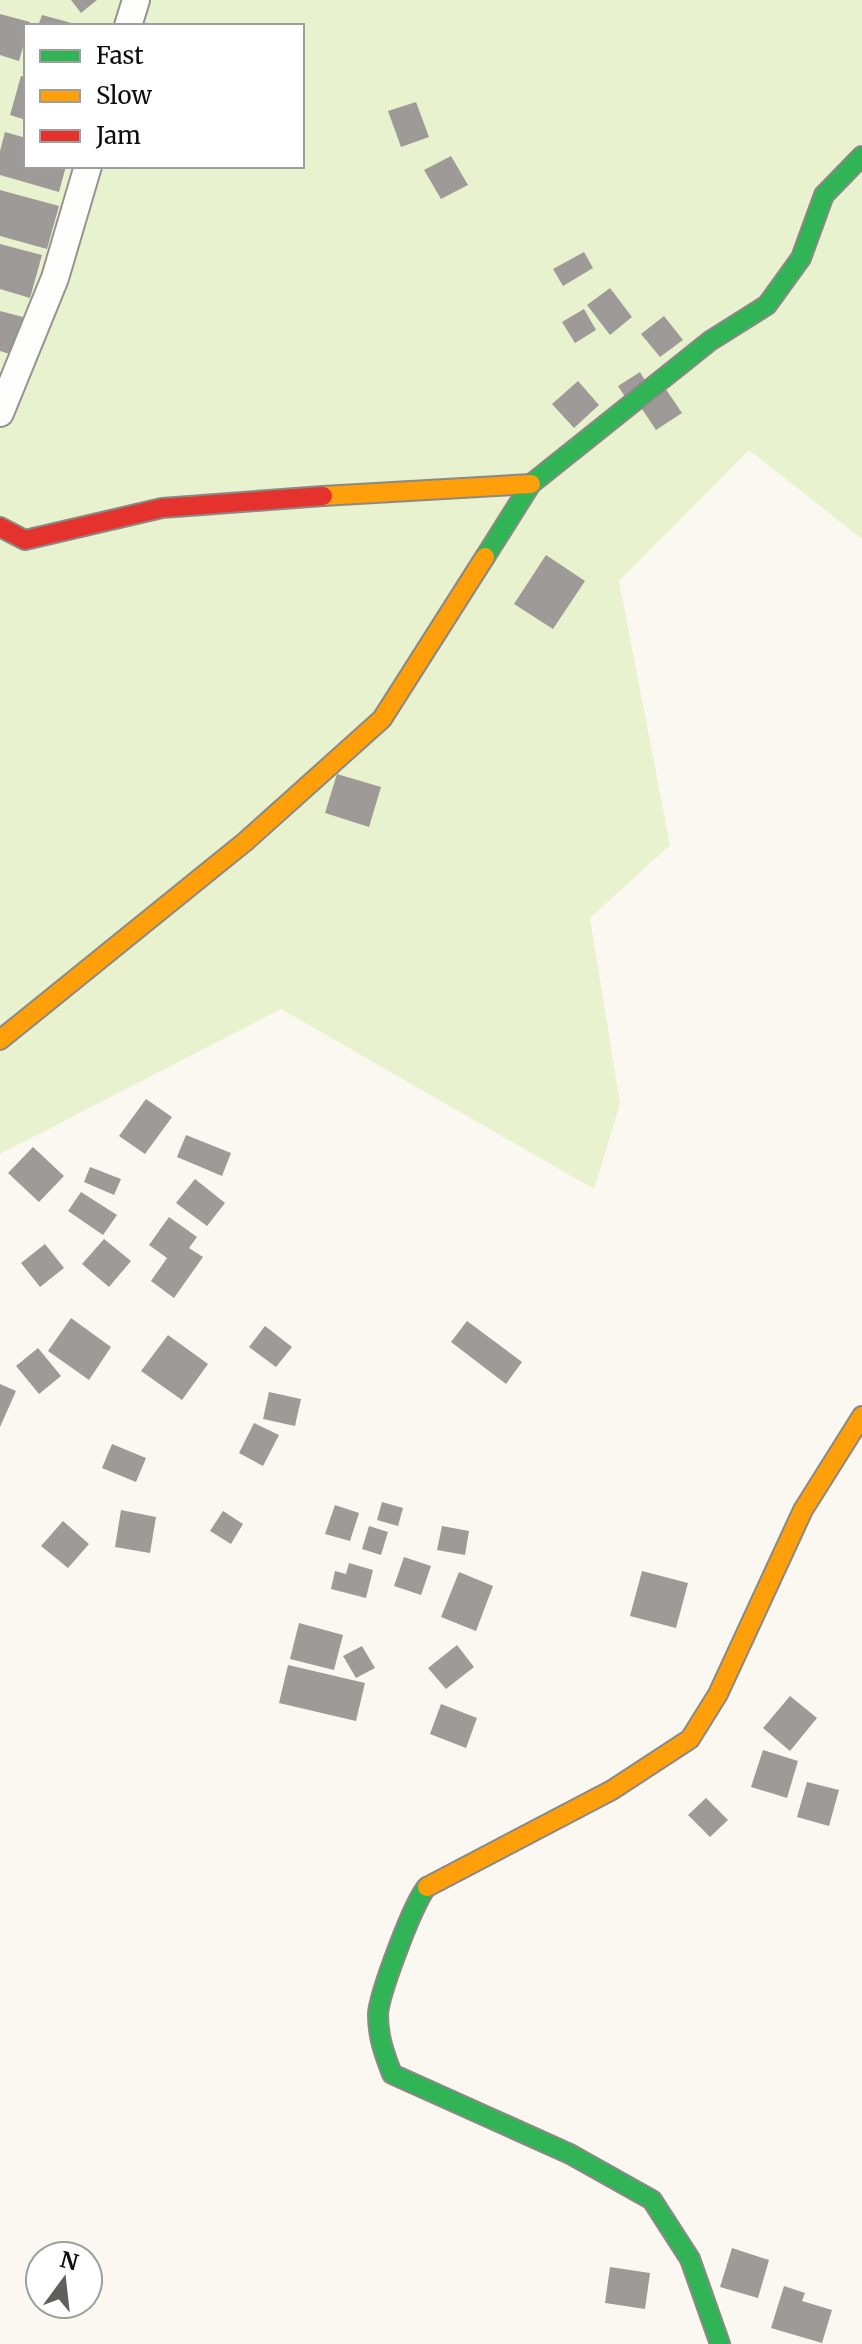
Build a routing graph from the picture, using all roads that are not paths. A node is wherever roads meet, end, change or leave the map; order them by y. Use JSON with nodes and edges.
{"nodes":[{"id":1,"x":136,"y":0,"type":"edge"},
{"id":2,"x":129,"y":24,"type":"edge"},
{"id":3,"x":862,"y":156,"type":"edge"},
{"id":4,"x":87,"y":168,"type":"edge"},
{"id":5,"x":0,"y":413,"type":"edge"},
{"id":6,"x":531,"y":484,"type":"junction"},
{"id":7,"x":0,"y":527,"type":"edge"},
{"id":8,"x":0,"y":1040,"type":"edge"},
{"id":9,"x":862,"y":1416,"type":"edge"},
{"id":10,"x":720,"y":2344,"type":"edge"}],
"edges":[{"from":1,"to":2,"type":"street"},
{"from":3,"to":6,"type":"street"},
{"from":4,"to":5,"type":"street"},
{"from":6,"to":7,"type":"street"},
{"from":6,"to":8,"type":"street"},
{"from":9,"to":10,"type":"street"}]}
